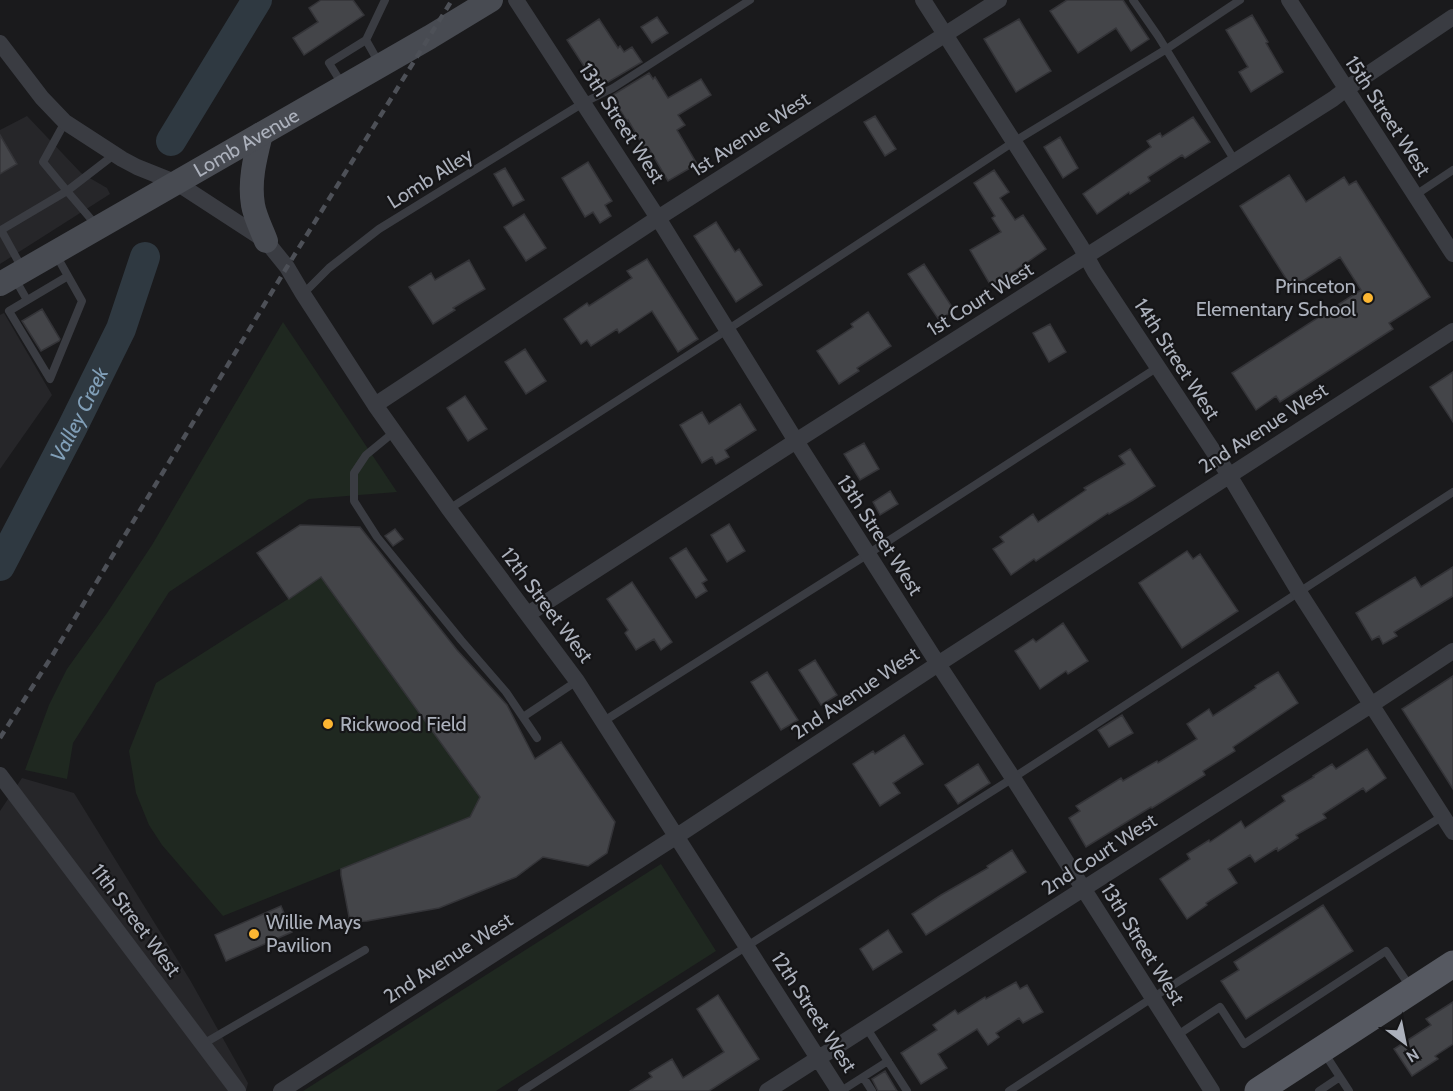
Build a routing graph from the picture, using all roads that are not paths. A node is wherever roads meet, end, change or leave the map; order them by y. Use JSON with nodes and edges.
{"nodes":[{"id":1,"x":385,"y":0,"type":"edge"},
{"id":2,"x":491,"y":0,"type":"edge"},
{"id":3,"x":516,"y":0,"type":"edge"},
{"id":4,"x":750,"y":0,"type":"edge"},
{"id":5,"x":923,"y":0,"type":"edge"},
{"id":6,"x":999,"y":0,"type":"edge"},
{"id":7,"x":1133,"y":0,"type":"edge"},
{"id":8,"x":1240,"y":0,"type":"edge"},
{"id":9,"x":1289,"y":0,"type":"edge"},
{"id":10,"x":1453,"y":17,"type":"edge"},
{"id":11,"x":946,"y":34,"type":"junction"},
{"id":12,"x":366,"y":40,"type":"junction"},
{"id":13,"x":0,"y":43,"type":"edge"},
{"id":14,"x":1165,"y":50,"type":"junction"},
{"id":15,"x":381,"y":66,"type":"junction"},
{"id":16,"x":344,"y":87,"type":"junction"},
{"id":17,"x":1346,"y":89,"type":"junction"},
{"id":18,"x":583,"y":103,"type":"junction"},
{"id":19,"x":64,"y":122,"type":"junction"},
{"id":20,"x":261,"y":134,"type":"junction"},
{"id":21,"x":1015,"y":141,"type":"junction"},
{"id":22,"x":115,"y":154,"type":"junction"},
{"id":23,"x":1235,"y":161,"type":"junction"},
{"id":24,"x":1453,"y":170,"type":"edge"},
{"id":25,"x":177,"y":183,"type":"junction"},
{"id":26,"x":67,"y":191,"type":"junction"},
{"id":27,"x":1414,"y":196,"type":"junction"},
{"id":28,"x":658,"y":218,"type":"junction"},
{"id":29,"x":98,"y":228,"type":"junction"},
{"id":30,"x":266,"y":241,"type":"junction"},
{"id":31,"x":55,"y":253,"type":"junction"},
{"id":32,"x":1453,"y":254,"type":"edge"},
{"id":33,"x":1087,"y":257,"type":"junction"},
{"id":34,"x":68,"y":276,"type":"junction"},
{"id":35,"x":12,"y":277,"type":"edge"},
{"id":36,"x":303,"y":294,"type":"junction"},
{"id":37,"x":27,"y":300,"type":"junction"},
{"id":38,"x":727,"y":330,"type":"junction"},
{"id":39,"x":1453,"y":331,"type":"edge"},
{"id":40,"x":1158,"y":367,"type":"junction"},
{"id":41,"x":375,"y":405,"type":"junction"},
{"id":42,"x":394,"y":432,"type":"junction"},
{"id":43,"x":795,"y":441,"type":"junction"},
{"id":44,"x":1229,"y":475,"type":"junction"},
{"id":45,"x":1453,"y":492,"type":"edge"},
{"id":46,"x":449,"y":509,"type":"junction"},
{"id":47,"x":868,"y":554,"type":"junction"},
{"id":48,"x":1299,"y":592,"type":"junction"},
{"id":49,"x":528,"y":614,"type":"junction"},
{"id":50,"x":1453,"y":651,"type":"edge"},
{"id":51,"x":938,"y":664,"type":"junction"},
{"id":52,"x":577,"y":681,"type":"junction"},
{"id":53,"x":1371,"y":705,"type":"junction"},
{"id":54,"x":523,"y":717,"type":"junction"},
{"id":55,"x":604,"y":721,"type":"junction"},
{"id":56,"x":537,"y":738,"type":"dead end"},
{"id":57,"x":0,"y":775,"type":"edge"},
{"id":58,"x":1013,"y":778,"type":"junction"},
{"id":59,"x":1443,"y":816,"type":"junction"},
{"id":60,"x":1453,"y":832,"type":"edge"},
{"id":61,"x":677,"y":836,"type":"junction"},
{"id":62,"x":1083,"y":889,"type":"junction"},
{"id":63,"x":747,"y":946,"type":"junction"},
{"id":64,"x":365,"y":950,"type":"dead end"},
{"id":65,"x":1453,"y":964,"type":"edge"},
{"id":66,"x":1413,"y":990,"type":"junction"},
{"id":67,"x":1152,"y":998,"type":"junction"},
{"id":68,"x":866,"y":1028,"type":"junction"},
{"id":69,"x":1176,"y":1036,"type":"junction"},
{"id":70,"x":203,"y":1044,"type":"junction"},
{"id":71,"x":1322,"y":1049,"type":"junction"},
{"id":72,"x":818,"y":1058,"type":"junction"},
{"id":73,"x":888,"y":1061,"type":"junction"},
{"id":74,"x":863,"y":1077,"type":"junction"},
{"id":75,"x":1340,"y":1077,"type":"junction"},
{"id":76,"x":238,"y":1091,"type":"edge"},
{"id":77,"x":281,"y":1091,"type":"edge"},
{"id":78,"x":522,"y":1091,"type":"edge"},
{"id":79,"x":767,"y":1091,"type":"edge"},
{"id":80,"x":840,"y":1091,"type":"edge"},
{"id":81,"x":872,"y":1091,"type":"edge"},
{"id":82,"x":907,"y":1091,"type":"edge"},
{"id":83,"x":1009,"y":1091,"type":"edge"},
{"id":84,"x":1212,"y":1091,"type":"edge"},
{"id":85,"x":1258,"y":1091,"type":"edge"},
{"id":86,"x":1318,"y":1091,"type":"edge"},
{"id":87,"x":1349,"y":1091,"type":"edge"}],
"edges":[{"from":1,"to":12,"type":"lane"},
{"from":2,"to":15,"type":"main road","name":"Lomb Avenue"},
{"from":3,"to":18,"type":"street","name":"13th Street West"},
{"from":4,"to":18,"type":"lane","name":"Lomb Alley"},
{"from":5,"to":11,"type":"street","name":"14th Street West"},
{"from":6,"to":11,"type":"street","name":"1st Avenue West"},
{"from":7,"to":14,"type":"lane"},
{"from":8,"to":14,"type":"lane"},
{"from":9,"to":17,"type":"street","name":"15th Street West"},
{"from":10,"to":17,"type":"street","name":"1st Court West"},
{"from":11,"to":21,"type":"street","name":"14th Street West"},
{"from":11,"to":28,"type":"street","name":"1st Avenue West"},
{"from":12,"to":15,"type":"lane"},
{"from":12,"to":16,"type":"lane"},
{"from":13,"to":19,"type":"street","name":"12th Street West"},
{"from":14,"to":21,"type":"lane"},
{"from":14,"to":23,"type":"lane"},
{"from":15,"to":16,"type":"main road","name":"Lomb Avenue"},
{"from":16,"to":20,"type":"main road","name":"Lomb Avenue"},
{"from":17,"to":23,"type":"street","name":"1st Court West"},
{"from":17,"to":27,"type":"street","name":"15th Street West"},
{"from":18,"to":28,"type":"street","name":"13th Street West"},
{"from":18,"to":36,"type":"lane","name":"Lomb Alley"},
{"from":19,"to":22,"type":"street","name":"12th Street West"},
{"from":19,"to":26,"type":"lane"},
{"from":20,"to":25,"type":"main road","name":"Lomb Avenue"},
{"from":20,"to":30,"type":"main road"},
{"from":21,"to":33,"type":"street","name":"14th Street West"},
{"from":21,"to":38,"type":"lane"},
{"from":22,"to":25,"type":"street","name":"12th Street West"},
{"from":22,"to":26,"type":"lane"},
{"from":23,"to":33,"type":"street","name":"1st Court West"},
{"from":24,"to":27,"type":"lane"},
{"from":25,"to":29,"type":"main road","name":"Lomb Avenue"},
{"from":25,"to":30,"type":"street","name":"12th Street West"},
{"from":26,"to":29,"type":"lane"},
{"from":26,"to":35,"type":"lane"},
{"from":27,"to":32,"type":"street","name":"15th Street West"},
{"from":28,"to":38,"type":"street","name":"13th Street West"},
{"from":28,"to":41,"type":"street","name":"1st Avenue West"},
{"from":29,"to":31,"type":"main road","name":"Lomb Avenue"},
{"from":30,"to":36,"type":"street","name":"12th Street West"},
{"from":31,"to":34,"type":"lane"},
{"from":31,"to":35,"type":"main road","name":"Lomb Avenue"},
{"from":33,"to":40,"type":"street","name":"14th Street West"},
{"from":33,"to":43,"type":"street","name":"1st Court West"},
{"from":34,"to":37,"type":"lane"},
{"from":34,"to":37,"type":"lane"},
{"from":35,"to":37,"type":"lane"},
{"from":36,"to":41,"type":"street","name":"12th Street West"},
{"from":38,"to":43,"type":"street","name":"13th Street West"},
{"from":38,"to":46,"type":"lane"},
{"from":39,"to":44,"type":"street","name":"2nd Avenue West"},
{"from":40,"to":44,"type":"street","name":"14th Street West"},
{"from":40,"to":47,"type":"lane"},
{"from":41,"to":42,"type":"street","name":"12th Street West"},
{"from":42,"to":46,"type":"street","name":"12th Street West"},
{"from":42,"to":54,"type":"lane"},
{"from":43,"to":47,"type":"street","name":"13th Street West"},
{"from":43,"to":49,"type":"street","name":"1st Court West"},
{"from":44,"to":48,"type":"street","name":"14th Street West"},
{"from":44,"to":51,"type":"street","name":"2nd Avenue West"},
{"from":45,"to":48,"type":"lane"},
{"from":46,"to":49,"type":"street","name":"12th Street West"},
{"from":47,"to":51,"type":"street","name":"13th Street West"},
{"from":47,"to":55,"type":"lane"},
{"from":48,"to":53,"type":"street","name":"14th Street West"},
{"from":48,"to":58,"type":"lane"},
{"from":49,"to":52,"type":"street","name":"12th Street West"},
{"from":50,"to":53,"type":"street","name":"2nd Court West"},
{"from":51,"to":58,"type":"street","name":"13th Street West"},
{"from":51,"to":61,"type":"street","name":"2nd Avenue West"},
{"from":52,"to":54,"type":"lane"},
{"from":52,"to":55,"type":"street","name":"12th Street West"},
{"from":53,"to":59,"type":"street","name":"14th Street West"},
{"from":53,"to":62,"type":"street","name":"2nd Court West"},
{"from":54,"to":56,"type":"lane"},
{"from":55,"to":61,"type":"street","name":"12th Street West"},
{"from":57,"to":70,"type":"street","name":"11th Street West"},
{"from":58,"to":62,"type":"street","name":"13th Street West"},
{"from":58,"to":63,"type":"lane"},
{"from":59,"to":60,"type":"street","name":"14th Street West"},
{"from":59,"to":67,"type":"lane"},
{"from":61,"to":63,"type":"street","name":"12th Street West"},
{"from":61,"to":77,"type":"street","name":"2nd Avenue West"},
{"from":62,"to":67,"type":"street","name":"13th Street West"},
{"from":62,"to":68,"type":"street","name":"2nd Court West"},
{"from":63,"to":72,"type":"street","name":"12th Street West"},
{"from":63,"to":78,"type":"lane"},
{"from":64,"to":70,"type":"lane"},
{"from":65,"to":66,"type":"main road"},
{"from":66,"to":69,"type":"lane"},
{"from":66,"to":71,"type":"main road"},
{"from":67,"to":69,"type":"street","name":"13th Street West"},
{"from":67,"to":83,"type":"lane"},
{"from":68,"to":72,"type":"street","name":"2nd Court West"},
{"from":68,"to":73,"type":"lane"},
{"from":69,"to":84,"type":"street","name":"13th Street West"},
{"from":70,"to":76,"type":"street","name":"11th Street West"},
{"from":71,"to":75,"type":"lane"},
{"from":71,"to":85,"type":"main road"},
{"from":72,"to":79,"type":"street","name":"2nd Court West"},
{"from":72,"to":80,"type":"street","name":"12th Street West"},
{"from":73,"to":74,"type":"lane"},
{"from":73,"to":82,"type":"lane"},
{"from":74,"to":80,"type":"lane"},
{"from":74,"to":81,"type":"lane"},
{"from":75,"to":86,"type":"lane"},
{"from":75,"to":87,"type":"lane"}]}
